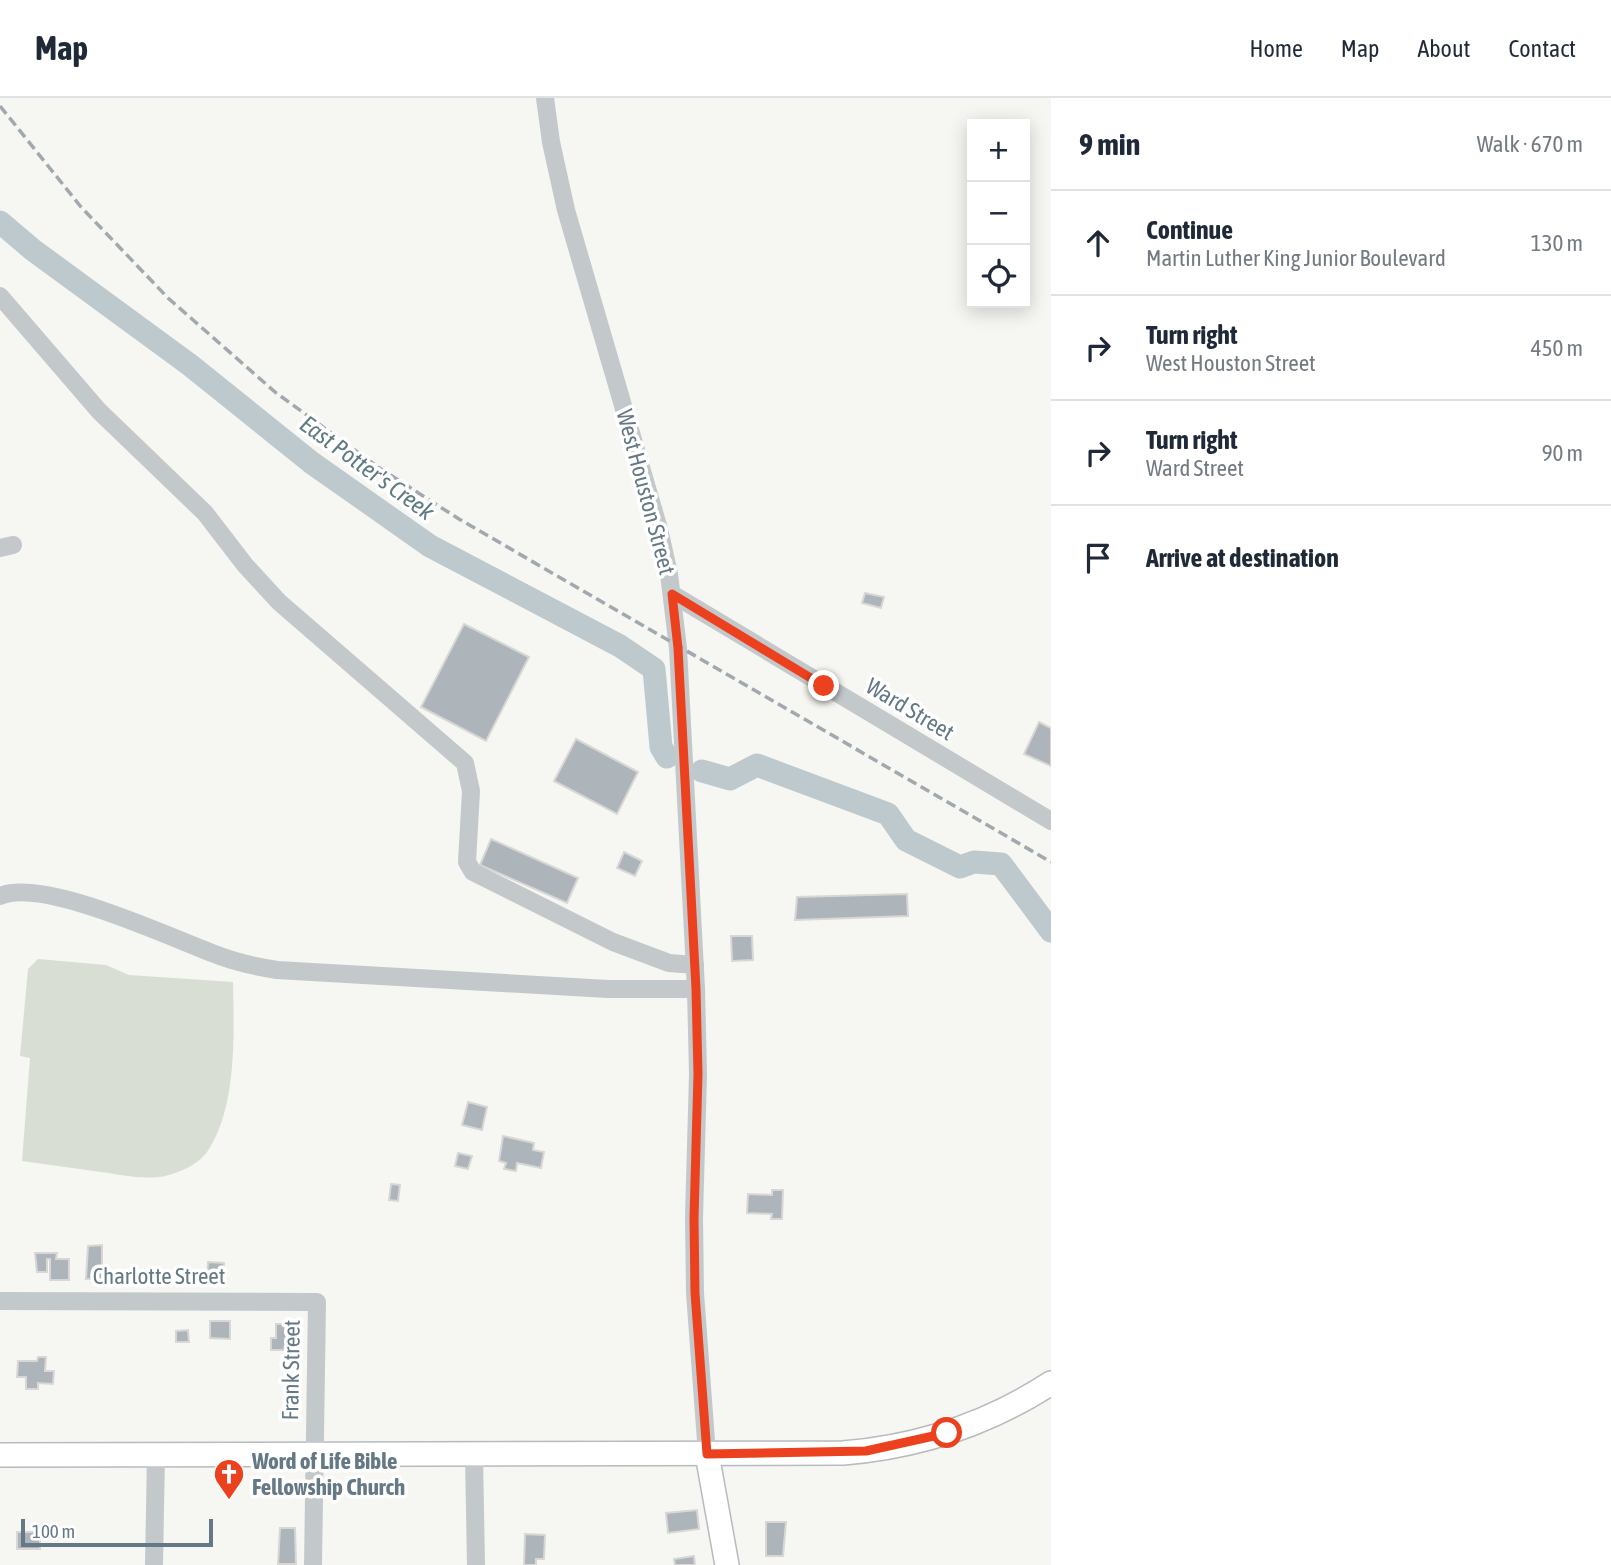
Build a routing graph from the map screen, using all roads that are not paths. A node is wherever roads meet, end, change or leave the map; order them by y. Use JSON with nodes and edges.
{"nodes":[{"id":1,"x":545,"y":98,"type":"edge"},
{"id":2,"x":0,"y":296,"type":"edge"},
{"id":3,"x":672,"y":594,"type":"junction"},
{"id":4,"x":1051,"y":821,"type":"edge"},
{"id":5,"x":0,"y":896,"type":"edge"},
{"id":6,"x":695,"y":965,"type":"junction"},
{"id":7,"x":696,"y":989,"type":"junction"},
{"id":8,"x":0,"y":1301,"type":"edge"},
{"id":9,"x":317,"y":1302,"type":"joint"},
{"id":10,"x":1051,"y":1382,"type":"edge"},
{"id":11,"x":314,"y":1454,"type":"junction"},
{"id":12,"x":707,"y":1454,"type":"junction"},
{"id":13,"x":0,"y":1455,"type":"edge"},
{"id":14,"x":156,"y":1455,"type":"junction"},
{"id":15,"x":474,"y":1455,"type":"junction"},
{"id":16,"x":154,"y":1565,"type":"edge"},
{"id":17,"x":313,"y":1565,"type":"edge"},
{"id":18,"x":475,"y":1565,"type":"edge"},
{"id":19,"x":727,"y":1565,"type":"edge"}],
"edges":[{"from":1,"to":3,"type":"street","name":"West Houston Street"},
{"from":2,"to":6,"type":"street"},
{"from":3,"to":4,"type":"street","name":"Ward Street"},
{"from":3,"to":6,"type":"street","name":"West Houston Street"},
{"from":5,"to":7,"type":"street"},
{"from":6,"to":7,"type":"street","name":"West Houston Street"},
{"from":7,"to":12,"type":"street","name":"West Houston Street"},
{"from":8,"to":9,"type":"street","name":"Charlotte Street"},
{"from":9,"to":11,"type":"street","name":"Frank Street"},
{"from":10,"to":12,"type":"main road"},
{"from":11,"to":14,"type":"main road"},
{"from":11,"to":15,"type":"main road"},
{"from":11,"to":17,"type":"street","name":"Frank Street"},
{"from":12,"to":15,"type":"main road"},
{"from":12,"to":19,"type":"main road","name":"West Houston Street"},
{"from":13,"to":14,"type":"main road"},
{"from":14,"to":16,"type":"street"},
{"from":15,"to":18,"type":"street"}]}
